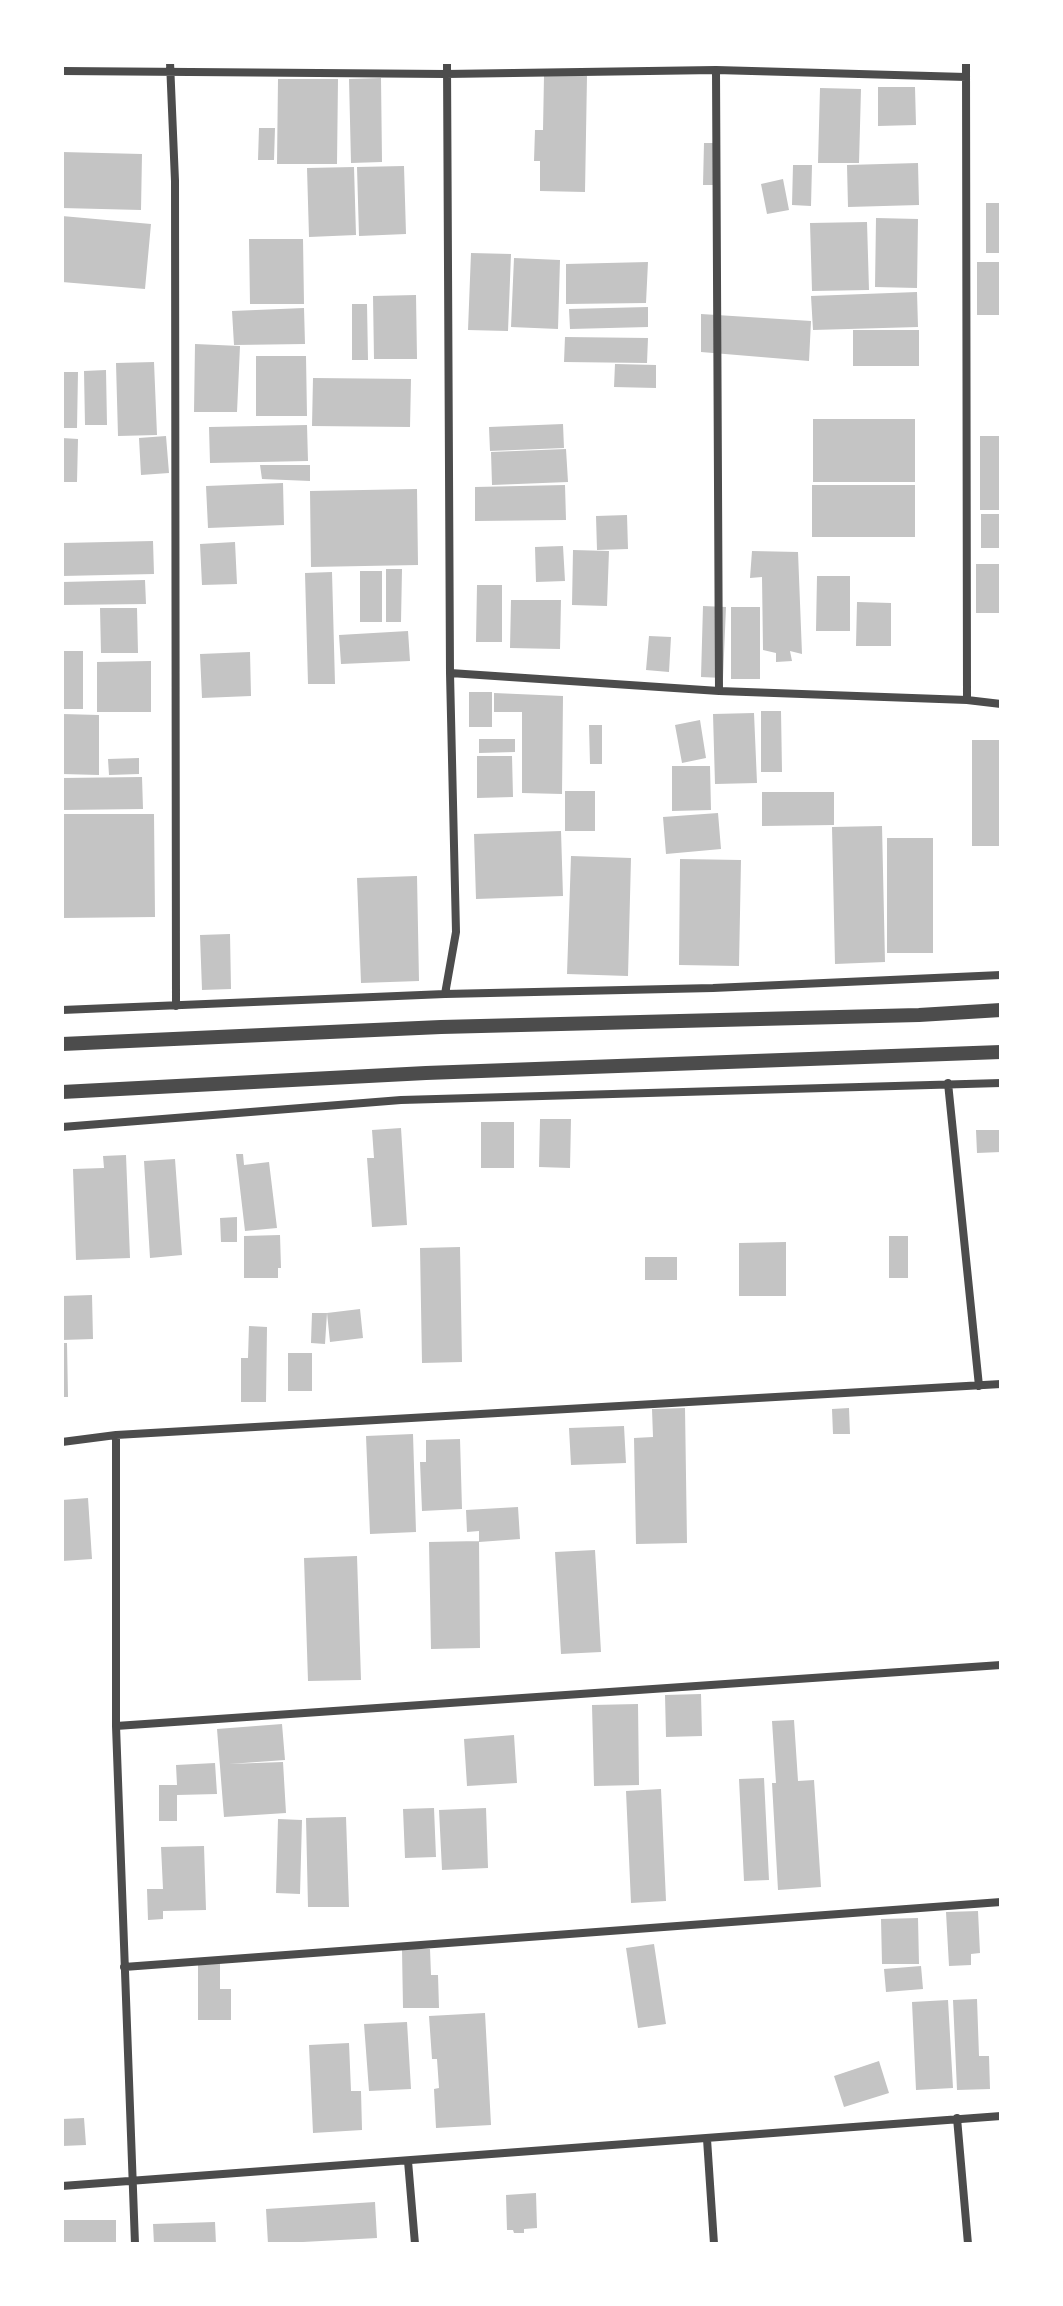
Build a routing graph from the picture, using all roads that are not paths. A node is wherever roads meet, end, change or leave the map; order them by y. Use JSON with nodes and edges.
{"nodes":[{"id":1,"x":447,"y":62,"type":"edge"},
{"id":2,"x":966,"y":62,"type":"edge"},
{"id":3,"x":170,"y":66,"type":"edge"},
{"id":4,"x":716,"y":70,"type":"junction"},
{"id":5,"x":62,"y":71,"type":"edge"},
{"id":6,"x":446,"y":74,"type":"junction"},
{"id":7,"x":966,"y":77,"type":"junction"},
{"id":8,"x":450,"y":673,"type":"junction"},
{"id":9,"x":719,"y":691,"type":"junction"},
{"id":10,"x":967,"y":700,"type":"junction"},
{"id":11,"x":1001,"y":704,"type":"edge"},
{"id":12,"x":1001,"y":975,"type":"edge"},
{"id":13,"x":445,"y":994,"type":"junction"},
{"id":14,"x":176,"y":1006,"type":"junction"},
{"id":15,"x":62,"y":1010,"type":"edge"},
{"id":16,"x":1001,"y":1010,"type":"edge"},
{"id":17,"x":62,"y":1044,"type":"edge"},
{"id":18,"x":1001,"y":1052,"type":"edge"},
{"id":19,"x":948,"y":1083,"type":"junction"},
{"id":20,"x":1001,"y":1083,"type":"edge"},
{"id":21,"x":62,"y":1092,"type":"edge"},
{"id":22,"x":62,"y":1127,"type":"edge"},
{"id":23,"x":1001,"y":1384,"type":"edge"},
{"id":24,"x":979,"y":1386,"type":"junction"},
{"id":25,"x":116,"y":1435,"type":"junction"},
{"id":26,"x":62,"y":1442,"type":"edge"},
{"id":27,"x":1001,"y":1665,"type":"edge"},
{"id":28,"x":116,"y":1726,"type":"junction"},
{"id":29,"x":1001,"y":1902,"type":"edge"},
{"id":30,"x":124,"y":1967,"type":"junction"},
{"id":31,"x":1001,"y":2116,"type":"edge"},
{"id":32,"x":957,"y":2118,"type":"junction"},
{"id":33,"x":707,"y":2139,"type":"junction"},
{"id":34,"x":408,"y":2161,"type":"junction"},
{"id":35,"x":133,"y":2182,"type":"junction"},
{"id":36,"x":62,"y":2186,"type":"edge"},
{"id":37,"x":135,"y":2244,"type":"edge"},
{"id":38,"x":415,"y":2244,"type":"edge"},
{"id":39,"x":714,"y":2244,"type":"edge"},
{"id":40,"x":968,"y":2244,"type":"edge"}],
"edges":[{"from":1,"to":6,"type":"street"},
{"from":2,"to":7,"type":"street"},
{"from":3,"to":5,"type":"street"},
{"from":3,"to":6,"type":"street"},
{"from":3,"to":14,"type":"street"},
{"from":4,"to":6,"type":"street"},
{"from":4,"to":7,"type":"street"},
{"from":4,"to":9,"type":"street"},
{"from":6,"to":8,"type":"street"},
{"from":7,"to":10,"type":"street"},
{"from":8,"to":9,"type":"street"},
{"from":8,"to":13,"type":"street"},
{"from":9,"to":10,"type":"street"},
{"from":10,"to":11,"type":"street"},
{"from":12,"to":13,"type":"street"},
{"from":13,"to":14,"type":"street"},
{"from":14,"to":15,"type":"street"},
{"from":16,"to":17,"type":"street"},
{"from":18,"to":21,"type":"street"},
{"from":19,"to":20,"type":"street"},
{"from":19,"to":22,"type":"street"},
{"from":19,"to":24,"type":"street"},
{"from":23,"to":24,"type":"street"},
{"from":24,"to":25,"type":"street"},
{"from":25,"to":26,"type":"street"},
{"from":25,"to":28,"type":"street"},
{"from":27,"to":28,"type":"street"},
{"from":28,"to":30,"type":"street"},
{"from":29,"to":30,"type":"street"},
{"from":30,"to":35,"type":"street"},
{"from":31,"to":32,"type":"street"},
{"from":32,"to":33,"type":"street"},
{"from":32,"to":40,"type":"street"},
{"from":33,"to":34,"type":"street"},
{"from":33,"to":39,"type":"street"},
{"from":34,"to":35,"type":"street"},
{"from":34,"to":38,"type":"street"},
{"from":35,"to":36,"type":"street"},
{"from":35,"to":37,"type":"street"}]}
